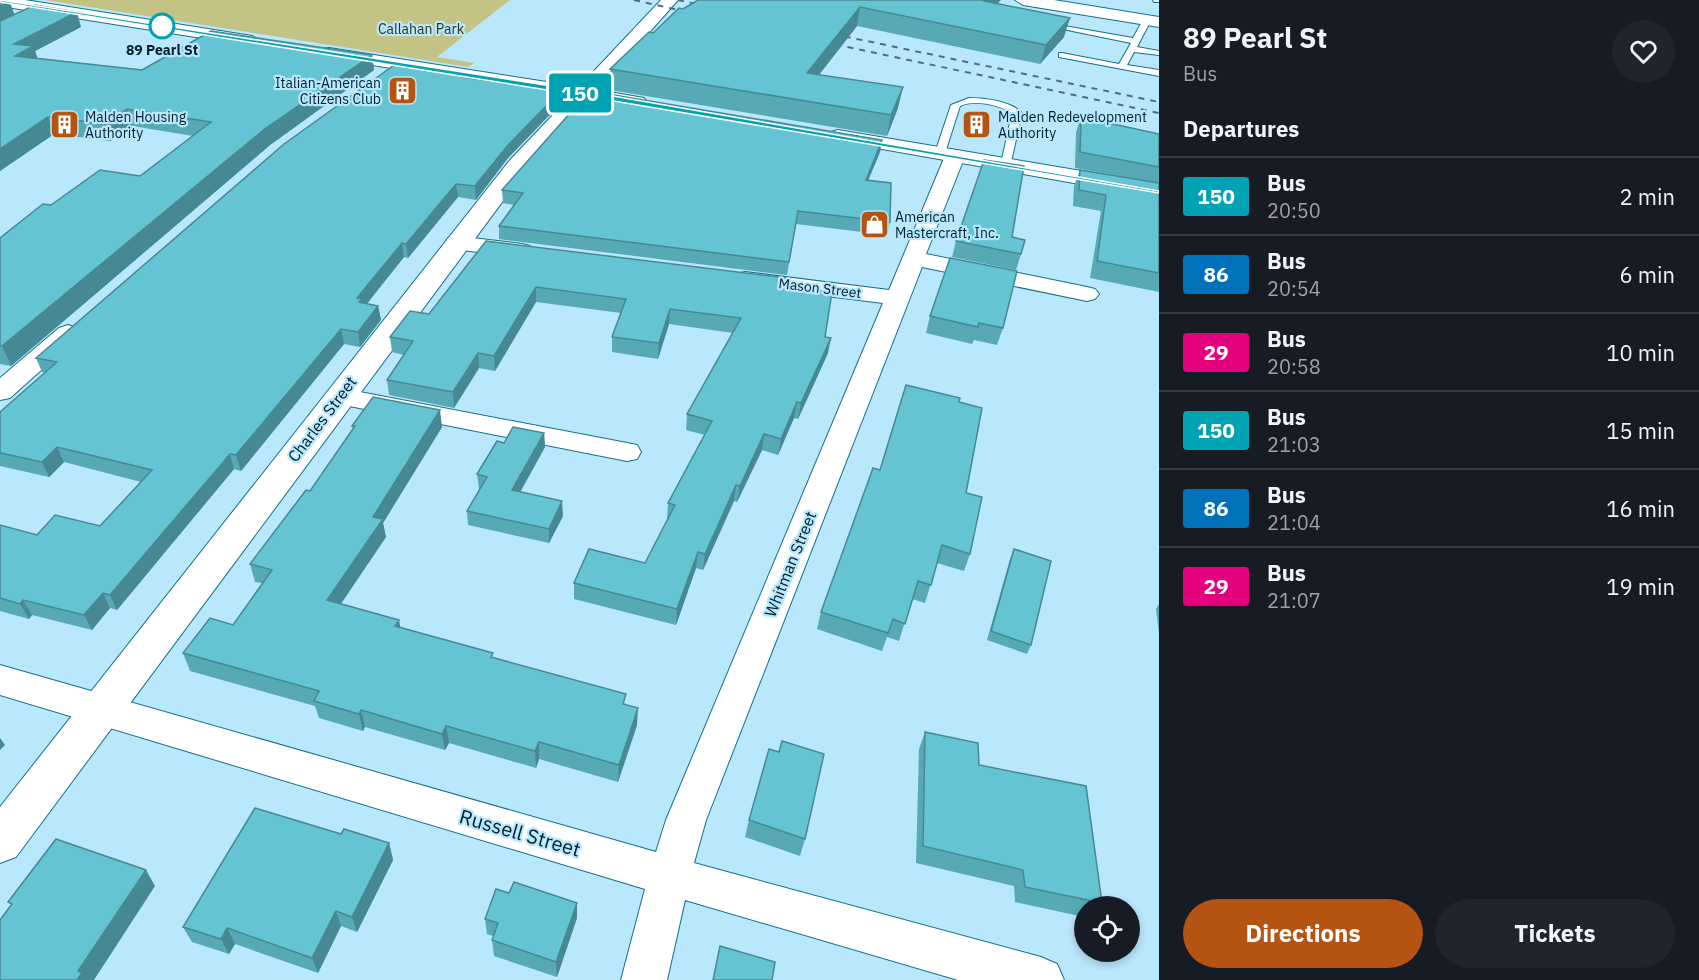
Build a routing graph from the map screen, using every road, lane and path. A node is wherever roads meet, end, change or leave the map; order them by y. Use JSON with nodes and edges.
{"nodes":[{"id":1,"x":1023,"y":0,"type":"edge"},
{"id":2,"x":0,"y":1,"type":"edge"},
{"id":3,"x":665,"y":5,"type":"edge"},
{"id":4,"x":48,"y":8,"type":"junction"},
{"id":5,"x":1153,"y":21,"type":"edge"},
{"id":6,"x":19,"y":23,"type":"edge"},
{"id":7,"x":1041,"y":24,"type":"edge"},
{"id":8,"x":268,"y":43,"type":"edge"},
{"id":9,"x":1133,"y":45,"type":"junction"},
{"id":10,"x":316,"y":51,"type":"edge"},
{"id":11,"x":1159,"y":53,"type":"edge"},
{"id":12,"x":1062,"y":55,"type":"edge"},
{"id":13,"x":398,"y":64,"type":"junction"},
{"id":14,"x":1122,"y":67,"type":"junction"},
{"id":15,"x":1159,"y":73,"type":"edge"},
{"id":16,"x":514,"y":82,"type":"junction"},
{"id":17,"x":371,"y":83,"type":"edge"},
{"id":18,"x":584,"y":93,"type":"junction"},
{"id":19,"x":661,"y":107,"type":"edge"},
{"id":20,"x":812,"y":132,"type":"edge"},
{"id":21,"x":948,"y":154,"type":"junction"},
{"id":22,"x":1006,"y":164,"type":"junction"},
{"id":23,"x":1159,"y":191,"type":"edge"},
{"id":24,"x":456,"y":243,"type":"junction"},
{"id":25,"x":549,"y":255,"type":"edge"},
{"id":26,"x":915,"y":260,"type":"junction"},
{"id":27,"x":724,"y":276,"type":"edge"},
{"id":28,"x":1087,"y":294,"type":"dead end"},
{"id":29,"x":899,"y":298,"type":"junction"},
{"id":30,"x":81,"y":322,"type":"edge"},
{"id":31,"x":0,"y":392,"type":"edge"},
{"id":32,"x":339,"y":396,"type":"junction"},
{"id":33,"x":627,"y":452,"type":"dead end"},
{"id":34,"x":0,"y":680,"type":"edge"},
{"id":35,"x":103,"y":711,"type":"junction"},
{"id":36,"x":0,"y":842,"type":"edge"},
{"id":37,"x":669,"y":877,"type":"junction"},
{"id":38,"x":644,"y":980,"type":"edge"},
{"id":39,"x":1041,"y":980,"type":"edge"}],
"edges":[{"from":1,"to":5,"type":"street"},
{"from":2,"to":4,"type":"street"},
{"from":3,"to":16,"type":"street","name":"Charles Street"},
{"from":3,"to":18,"type":"street","name":"Charles Street"},
{"from":4,"to":6,"type":"street"},
{"from":4,"to":8,"type":"street"},
{"from":5,"to":9,"type":"lane"},
{"from":7,"to":9,"type":"lane"},
{"from":9,"to":11,"type":"lane"},
{"from":9,"to":14,"type":"lane"},
{"from":10,"to":13,"type":"street"},
{"from":12,"to":14,"type":"lane"},
{"from":13,"to":16,"type":"street"},
{"from":13,"to":17,"type":"street"},
{"from":14,"to":15,"type":"lane"},
{"from":16,"to":18,"type":"street"},
{"from":18,"to":19,"type":"street"},
{"from":18,"to":24,"type":"street","name":"Charles Street"},
{"from":20,"to":21,"type":"street"},
{"from":21,"to":22,"type":"street"},
{"from":21,"to":22,"type":"lane"},
{"from":21,"to":26,"type":"street","name":"Whitman Street"},
{"from":22,"to":23,"type":"street"},
{"from":24,"to":25,"type":"street"},
{"from":24,"to":32,"type":"street","name":"Charles Street"},
{"from":26,"to":28,"type":"street"},
{"from":26,"to":29,"type":"street","name":"Whitman Street"},
{"from":27,"to":29,"type":"street","name":"Mason Street"},
{"from":29,"to":37,"type":"street","name":"Whitman Street"},
{"from":30,"to":31,"type":"street"},
{"from":32,"to":33,"type":"street"},
{"from":32,"to":35,"type":"street","name":"Charles Street"},
{"from":34,"to":35,"type":"street","name":"Russell Street"},
{"from":35,"to":36,"type":"street","name":"Charles Street"},
{"from":35,"to":37,"type":"street","name":"Russell Street"},
{"from":37,"to":38,"type":"street","name":"Whitman Street"},
{"from":37,"to":39,"type":"street","name":"Russell Street"}]}
